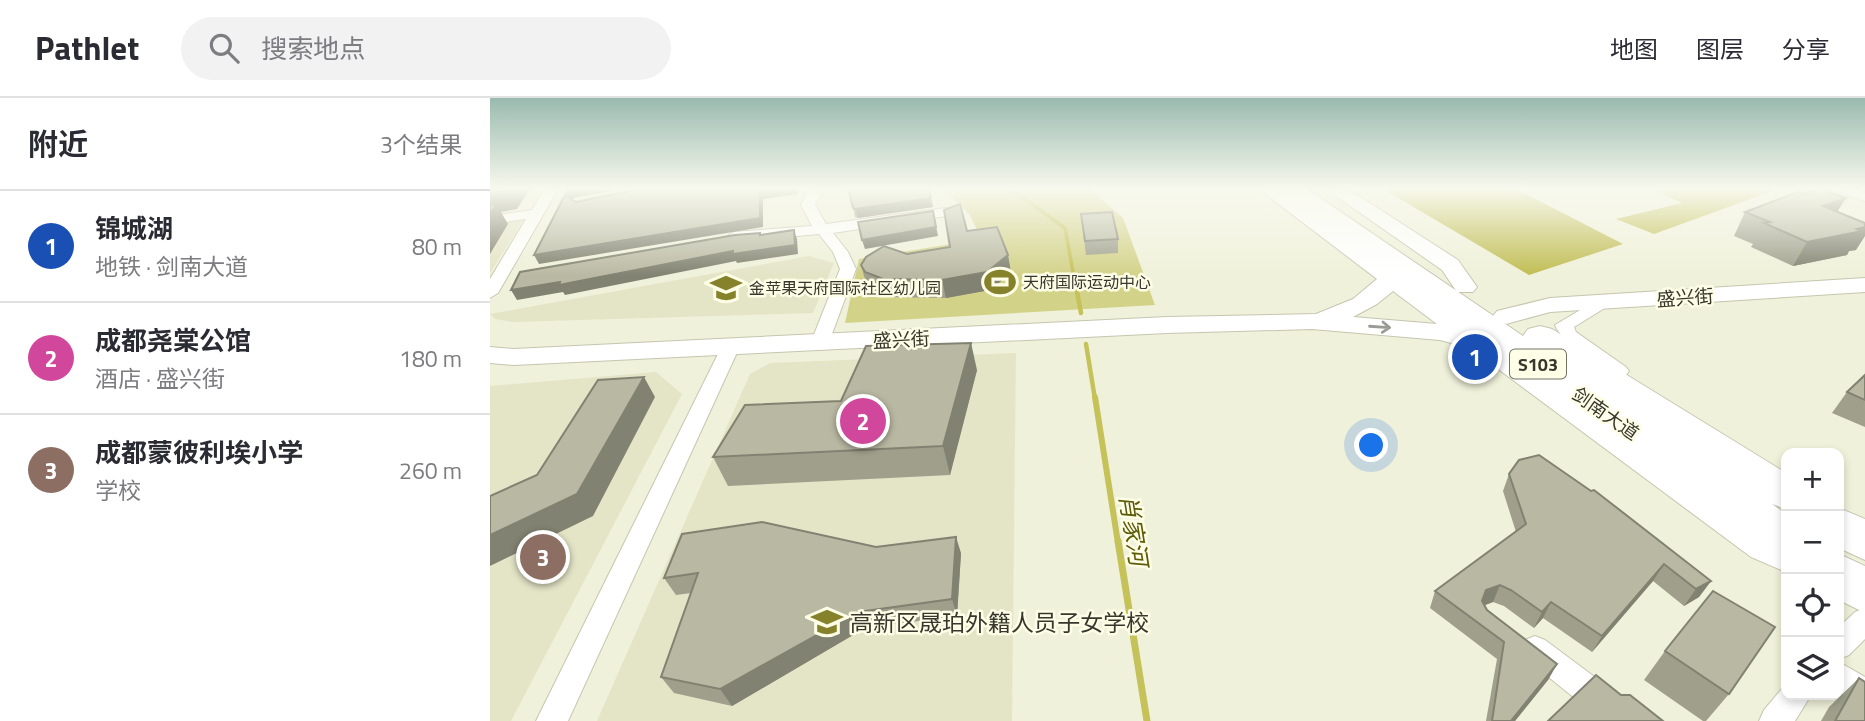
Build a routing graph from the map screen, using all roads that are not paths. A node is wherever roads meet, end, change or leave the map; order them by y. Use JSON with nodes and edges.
{"nodes":[{"id":1,"x":535,"y":218,"type":"edge"},
{"id":2,"x":816,"y":218,"type":"edge"},
{"id":3,"x":902,"y":218,"type":"edge"},
{"id":4,"x":1308,"y":218,"type":"edge"},
{"id":5,"x":1332,"y":218,"type":"edge"},
{"id":6,"x":1359,"y":218,"type":"edge"},
{"id":7,"x":1379,"y":218,"type":"edge"},
{"id":8,"x":822,"y":229,"type":"junction"},
{"id":9,"x":714,"y":241,"type":"edge"},
{"id":10,"x":1391,"y":279,"type":"junction"},
{"id":11,"x":1865,"y":285,"type":"edge"},
{"id":12,"x":1465,"y":287,"type":"junction"},
{"id":13,"x":490,"y":293,"type":"edge"},
{"id":14,"x":1602,"y":302,"type":"junction"},
{"id":15,"x":1506,"y":316,"type":"junction"},
{"id":16,"x":1312,"y":321,"type":"junction"},
{"id":17,"x":820,"y":342,"type":"junction"},
{"id":18,"x":1477,"y":342,"type":"junction"},
{"id":19,"x":731,"y":346,"type":"junction"},
{"id":20,"x":498,"y":357,"type":"edge"},
{"id":21,"x":1781,"y":474,"type":"edge"},
{"id":22,"x":1781,"y":490,"type":"edge"},
{"id":23,"x":1844,"y":514,"type":"edge"},
{"id":24,"x":1865,"y":527,"type":"edge"},
{"id":25,"x":1844,"y":528,"type":"edge"},
{"id":26,"x":1781,"y":534,"type":"edge"},
{"id":27,"x":1865,"y":542,"type":"edge"},
{"id":28,"x":1781,"y":556,"type":"edge"},
{"id":29,"x":1844,"y":578,"type":"edge"},
{"id":30,"x":1844,"y":585,"type":"edge"},
{"id":31,"x":1865,"y":594,"type":"edge"},
{"id":32,"x":1865,"y":620,"type":"edge"},
{"id":33,"x":1513,"y":632,"type":"edge"},
{"id":34,"x":1844,"y":641,"type":"edge"},
{"id":35,"x":1844,"y":679,"type":"edge"},
{"id":36,"x":1865,"y":694,"type":"edge"},
{"id":37,"x":1792,"y":700,"type":"edge"},
{"id":38,"x":552,"y":721,"type":"edge"},
{"id":39,"x":1628,"y":721,"type":"edge"},
{"id":40,"x":1776,"y":721,"type":"edge"}],
"edges":[{"from":1,"to":13,"type":"street"},
{"from":2,"to":8,"type":"street"},
{"from":3,"to":8,"type":"street"},
{"from":4,"to":10,"type":"street"},
{"from":5,"to":26,"type":"highway","name":"剑南大道","number":"S103"},
{"from":6,"to":12,"type":"highway","name":"剑南大道","number":"S103"},
{"from":7,"to":12,"type":"street"},
{"from":8,"to":9,"type":"street"},
{"from":8,"to":17,"type":"street"},
{"from":10,"to":16,"type":"street"},
{"from":10,"to":18,"type":"street"},
{"from":11,"to":14,"type":"street","name":"盛兴街"},
{"from":12,"to":15,"type":"highway","name":"剑南大道","number":"S103"},
{"from":14,"to":15,"type":"street","name":"盛兴街"},
{"from":14,"to":21,"type":"street"},
{"from":15,"to":22,"type":"highway","name":"剑南大道","number":"S103"},
{"from":16,"to":17,"type":"street","name":"盛兴街"},
{"from":16,"to":18,"type":"street","one_way":true},
{"from":17,"to":19,"type":"street","name":"盛兴街"},
{"from":18,"to":28,"type":"street"},
{"from":19,"to":20,"type":"street","name":"盛兴街"},
{"from":19,"to":38,"type":"street"},
{"from":23,"to":24,"type":"street"},
{"from":25,"to":27,"type":"highway"},
{"from":29,"to":31,"type":"highway"},
{"from":30,"to":31,"type":"street"},
{"from":32,"to":34,"type":"street"},
{"from":33,"to":39,"type":"street"},
{"from":35,"to":36,"type":"street"},
{"from":37,"to":40,"type":"street"}]}
